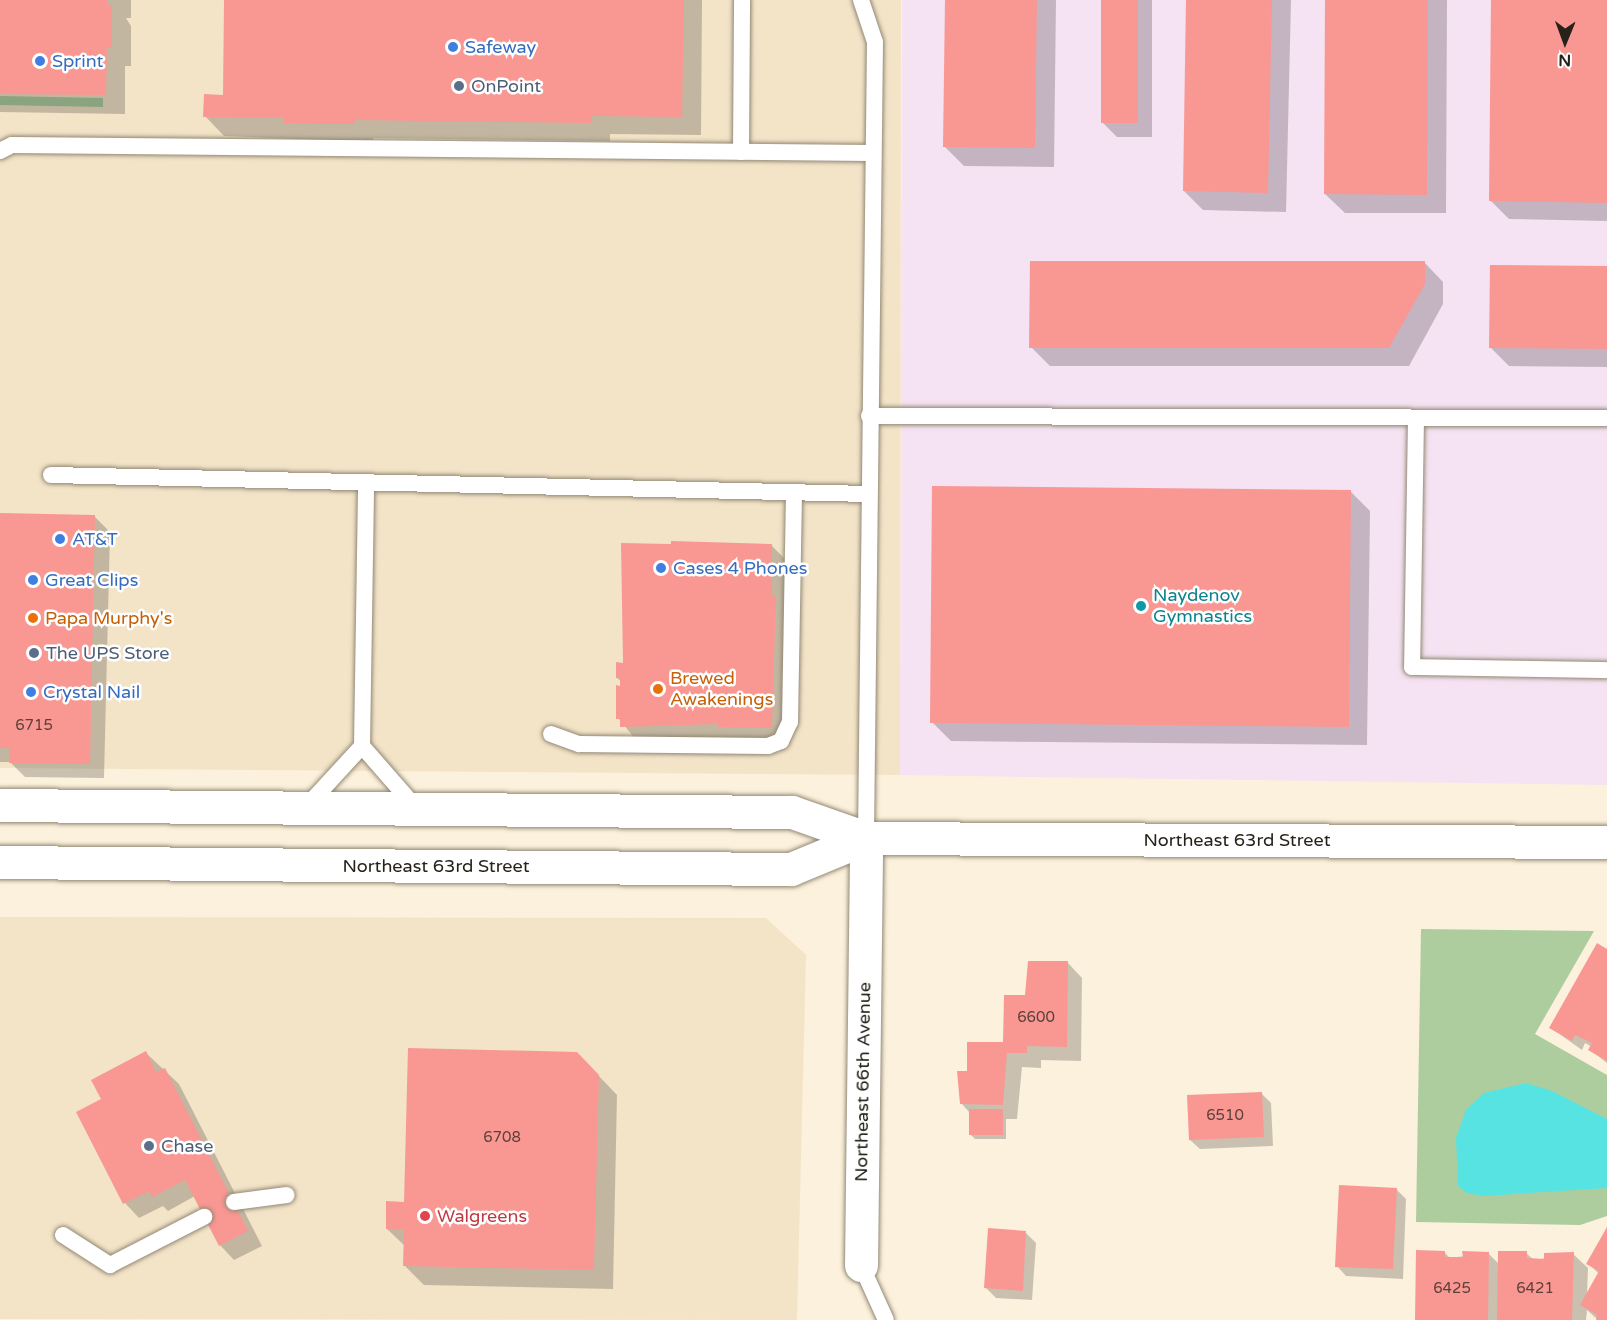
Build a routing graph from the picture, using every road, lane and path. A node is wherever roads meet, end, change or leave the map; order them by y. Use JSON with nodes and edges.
{"nodes":[{"id":1,"x":742,"y":0,"type":"edge"},
{"id":2,"x":861,"y":0,"type":"edge"},
{"id":3,"x":4,"y":145,"type":"edge"},
{"id":4,"x":741,"y":152,"type":"junction"},
{"id":5,"x":872,"y":153,"type":"junction"},
{"id":6,"x":869,"y":416,"type":"junction"},
{"id":7,"x":1416,"y":418,"type":"junction"},
{"id":8,"x":1607,"y":418,"type":"edge"},
{"id":9,"x":51,"y":475,"type":"dead end"},
{"id":10,"x":366,"y":482,"type":"junction"},
{"id":11,"x":794,"y":492,"type":"junction"},
{"id":12,"x":869,"y":494,"type":"junction"},
{"id":13,"x":1607,"y":670,"type":"edge"},
{"id":14,"x":551,"y":734,"type":"dead end"},
{"id":15,"x":362,"y":746,"type":"junction"},
{"id":16,"x":0,"y":805,"type":"edge"},
{"id":17,"x":304,"y":808,"type":"junction"},
{"id":18,"x":417,"y":810,"type":"junction"},
{"id":19,"x":866,"y":838,"type":"junction"},
{"id":20,"x":1607,"y":843,"type":"edge"},
{"id":21,"x":0,"y":862,"type":"edge"},
{"id":22,"x":287,"y":1195,"type":"dead end"},
{"id":23,"x":234,"y":1202,"type":"dead end"},
{"id":24,"x":204,"y":1217,"type":"dead end"},
{"id":25,"x":63,"y":1235,"type":"dead end"},
{"id":26,"x":861,"y":1265,"type":"joint"},
{"id":27,"x":886,"y":1320,"type":"edge"}],
"edges":[{"from":1,"to":4,"type":"lane"},
{"from":2,"to":5,"type":"lane"},
{"from":3,"to":4,"type":"lane"},
{"from":4,"to":5,"type":"lane"},
{"from":5,"to":6,"type":"lane"},
{"from":6,"to":7,"type":"lane"},
{"from":6,"to":12,"type":"lane"},
{"from":7,"to":8,"type":"lane"},
{"from":7,"to":13,"type":"lane"},
{"from":9,"to":10,"type":"lane"},
{"from":10,"to":11,"type":"lane"},
{"from":10,"to":15,"type":"lane"},
{"from":11,"to":12,"type":"lane"},
{"from":11,"to":14,"type":"lane"},
{"from":12,"to":19,"type":"lane"},
{"from":15,"to":17,"type":"lane"},
{"from":15,"to":18,"type":"lane"},
{"from":16,"to":17,"type":"main road","name":"Northeast 63rd Street"},
{"from":17,"to":18,"type":"main road","name":"Northeast 63rd Street"},
{"from":18,"to":19,"type":"main road","name":"Northeast 63rd Street"},
{"from":19,"to":20,"type":"main road","name":"Northeast 63rd Street"},
{"from":19,"to":21,"type":"main road","name":"Northeast 63rd Street"},
{"from":19,"to":26,"type":"main road","name":"Northeast 66th Avenue"},
{"from":22,"to":23,"type":"lane"},
{"from":24,"to":25,"type":"lane"},
{"from":26,"to":27,"type":"lane","name":"Northeast 66th Avenue"}]}
